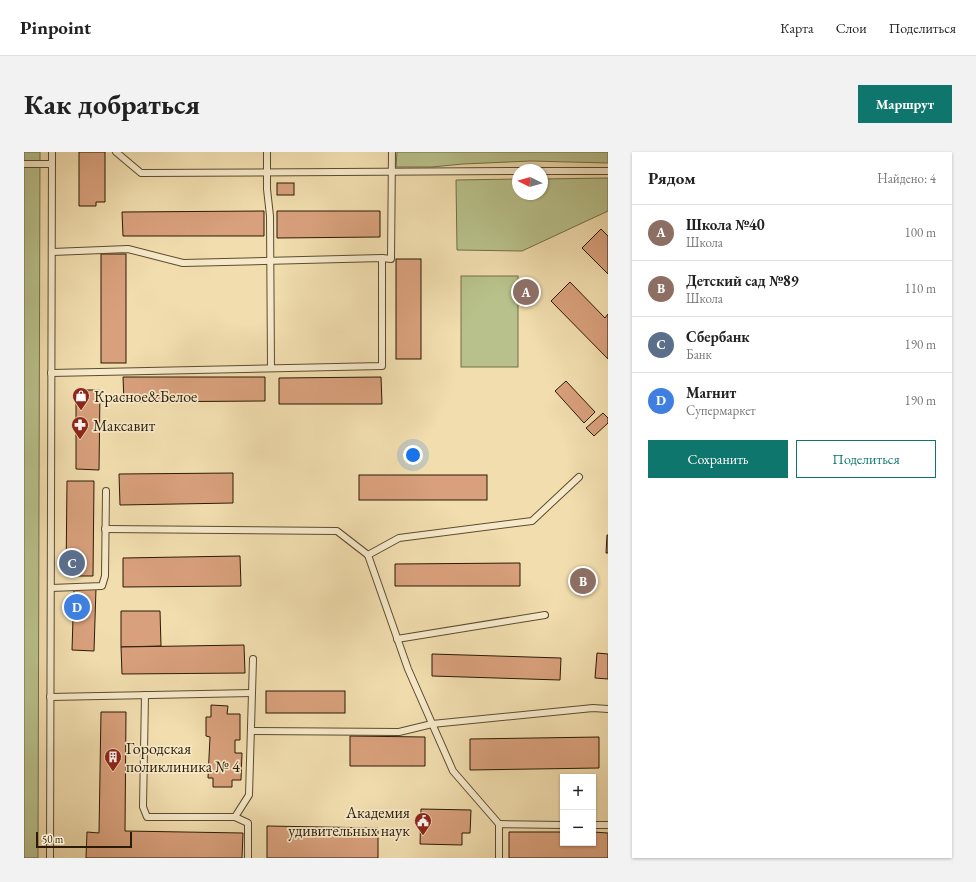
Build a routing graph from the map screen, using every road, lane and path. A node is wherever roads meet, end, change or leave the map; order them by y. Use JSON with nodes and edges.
{"nodes":[{"id":1,"x":52,"y":152,"type":"edge"},
{"id":2,"x":116,"y":152,"type":"edge"},
{"id":3,"x":267,"y":152,"type":"edge"},
{"id":4,"x":392,"y":152,"type":"edge"},
{"id":5,"x":24,"y":164,"type":"edge"},
{"id":6,"x":52,"y":164,"type":"junction"},
{"id":7,"x":512,"y":171,"type":"edge"},
{"id":8,"x":548,"y":171,"type":"edge"},
{"id":9,"x":608,"y":171,"type":"edge"},
{"id":10,"x":266,"y":172,"type":"junction"},
{"id":11,"x":392,"y":172,"type":"junction"},
{"id":12,"x":52,"y":252,"type":"junction"},
{"id":13,"x":382,"y":258,"type":"junction"},
{"id":14,"x":270,"y":261,"type":"junction"},
{"id":15,"x":271,"y":368,"type":"junction"},
{"id":16,"x":51,"y":373,"type":"junction"},
{"id":17,"x":579,"y":477,"type":"dead end"},
{"id":18,"x":106,"y":491,"type":"dead end"},
{"id":19,"x":105,"y":529,"type":"junction"},
{"id":20,"x":368,"y":555,"type":"junction"},
{"id":21,"x":51,"y":588,"type":"junction"},
{"id":22,"x":545,"y":615,"type":"dead end"},
{"id":23,"x":397,"y":639,"type":"junction"},
{"id":24,"x":253,"y":659,"type":"dead end"},
{"id":25,"x":252,"y":693,"type":"junction"},
{"id":26,"x":145,"y":695,"type":"junction"},
{"id":27,"x":50,"y":697,"type":"junction"},
{"id":28,"x":608,"y":709,"type":"edge"},
{"id":29,"x":432,"y":724,"type":"junction"},
{"id":30,"x":251,"y":731,"type":"junction"},
{"id":31,"x":235,"y":817,"type":"junction"},
{"id":32,"x":499,"y":824,"type":"junction"},
{"id":33,"x":560,"y":825,"type":"edge"},
{"id":34,"x":596,"y":825,"type":"edge"},
{"id":35,"x":608,"y":825,"type":"edge"},
{"id":36,"x":50,"y":858,"type":"edge"},
{"id":37,"x":248,"y":858,"type":"edge"},
{"id":38,"x":499,"y":858,"type":"edge"}],
"edges":[{"from":1,"to":6,"type":"lane"},
{"from":2,"to":10,"type":"lane"},
{"from":3,"to":10,"type":"lane"},
{"from":4,"to":11,"type":"lane"},
{"from":5,"to":6,"type":"lane"},
{"from":6,"to":12,"type":"lane"},
{"from":7,"to":11,"type":"lane"},
{"from":8,"to":9,"type":"lane"},
{"from":10,"to":11,"type":"lane"},
{"from":10,"to":14,"type":"lane"},
{"from":11,"to":13,"type":"lane"},
{"from":12,"to":14,"type":"lane"},
{"from":12,"to":16,"type":"lane"},
{"from":13,"to":14,"type":"lane"},
{"from":13,"to":15,"type":"lane"},
{"from":14,"to":15,"type":"lane"},
{"from":15,"to":16,"type":"lane"},
{"from":16,"to":21,"type":"lane"},
{"from":17,"to":20,"type":"lane"},
{"from":18,"to":19,"type":"lane"},
{"from":19,"to":20,"type":"lane"},
{"from":19,"to":21,"type":"lane"},
{"from":20,"to":23,"type":"lane"},
{"from":21,"to":27,"type":"lane"},
{"from":22,"to":23,"type":"lane"},
{"from":23,"to":29,"type":"lane"},
{"from":24,"to":25,"type":"lane"},
{"from":25,"to":26,"type":"lane"},
{"from":25,"to":30,"type":"lane"},
{"from":26,"to":27,"type":"lane"},
{"from":26,"to":31,"type":"lane"},
{"from":27,"to":36,"type":"lane"},
{"from":28,"to":29,"type":"lane"},
{"from":29,"to":30,"type":"lane"},
{"from":29,"to":32,"type":"lane"},
{"from":30,"to":31,"type":"lane"},
{"from":31,"to":37,"type":"lane"},
{"from":32,"to":33,"type":"lane"},
{"from":32,"to":38,"type":"lane"},
{"from":34,"to":35,"type":"lane"}]}
